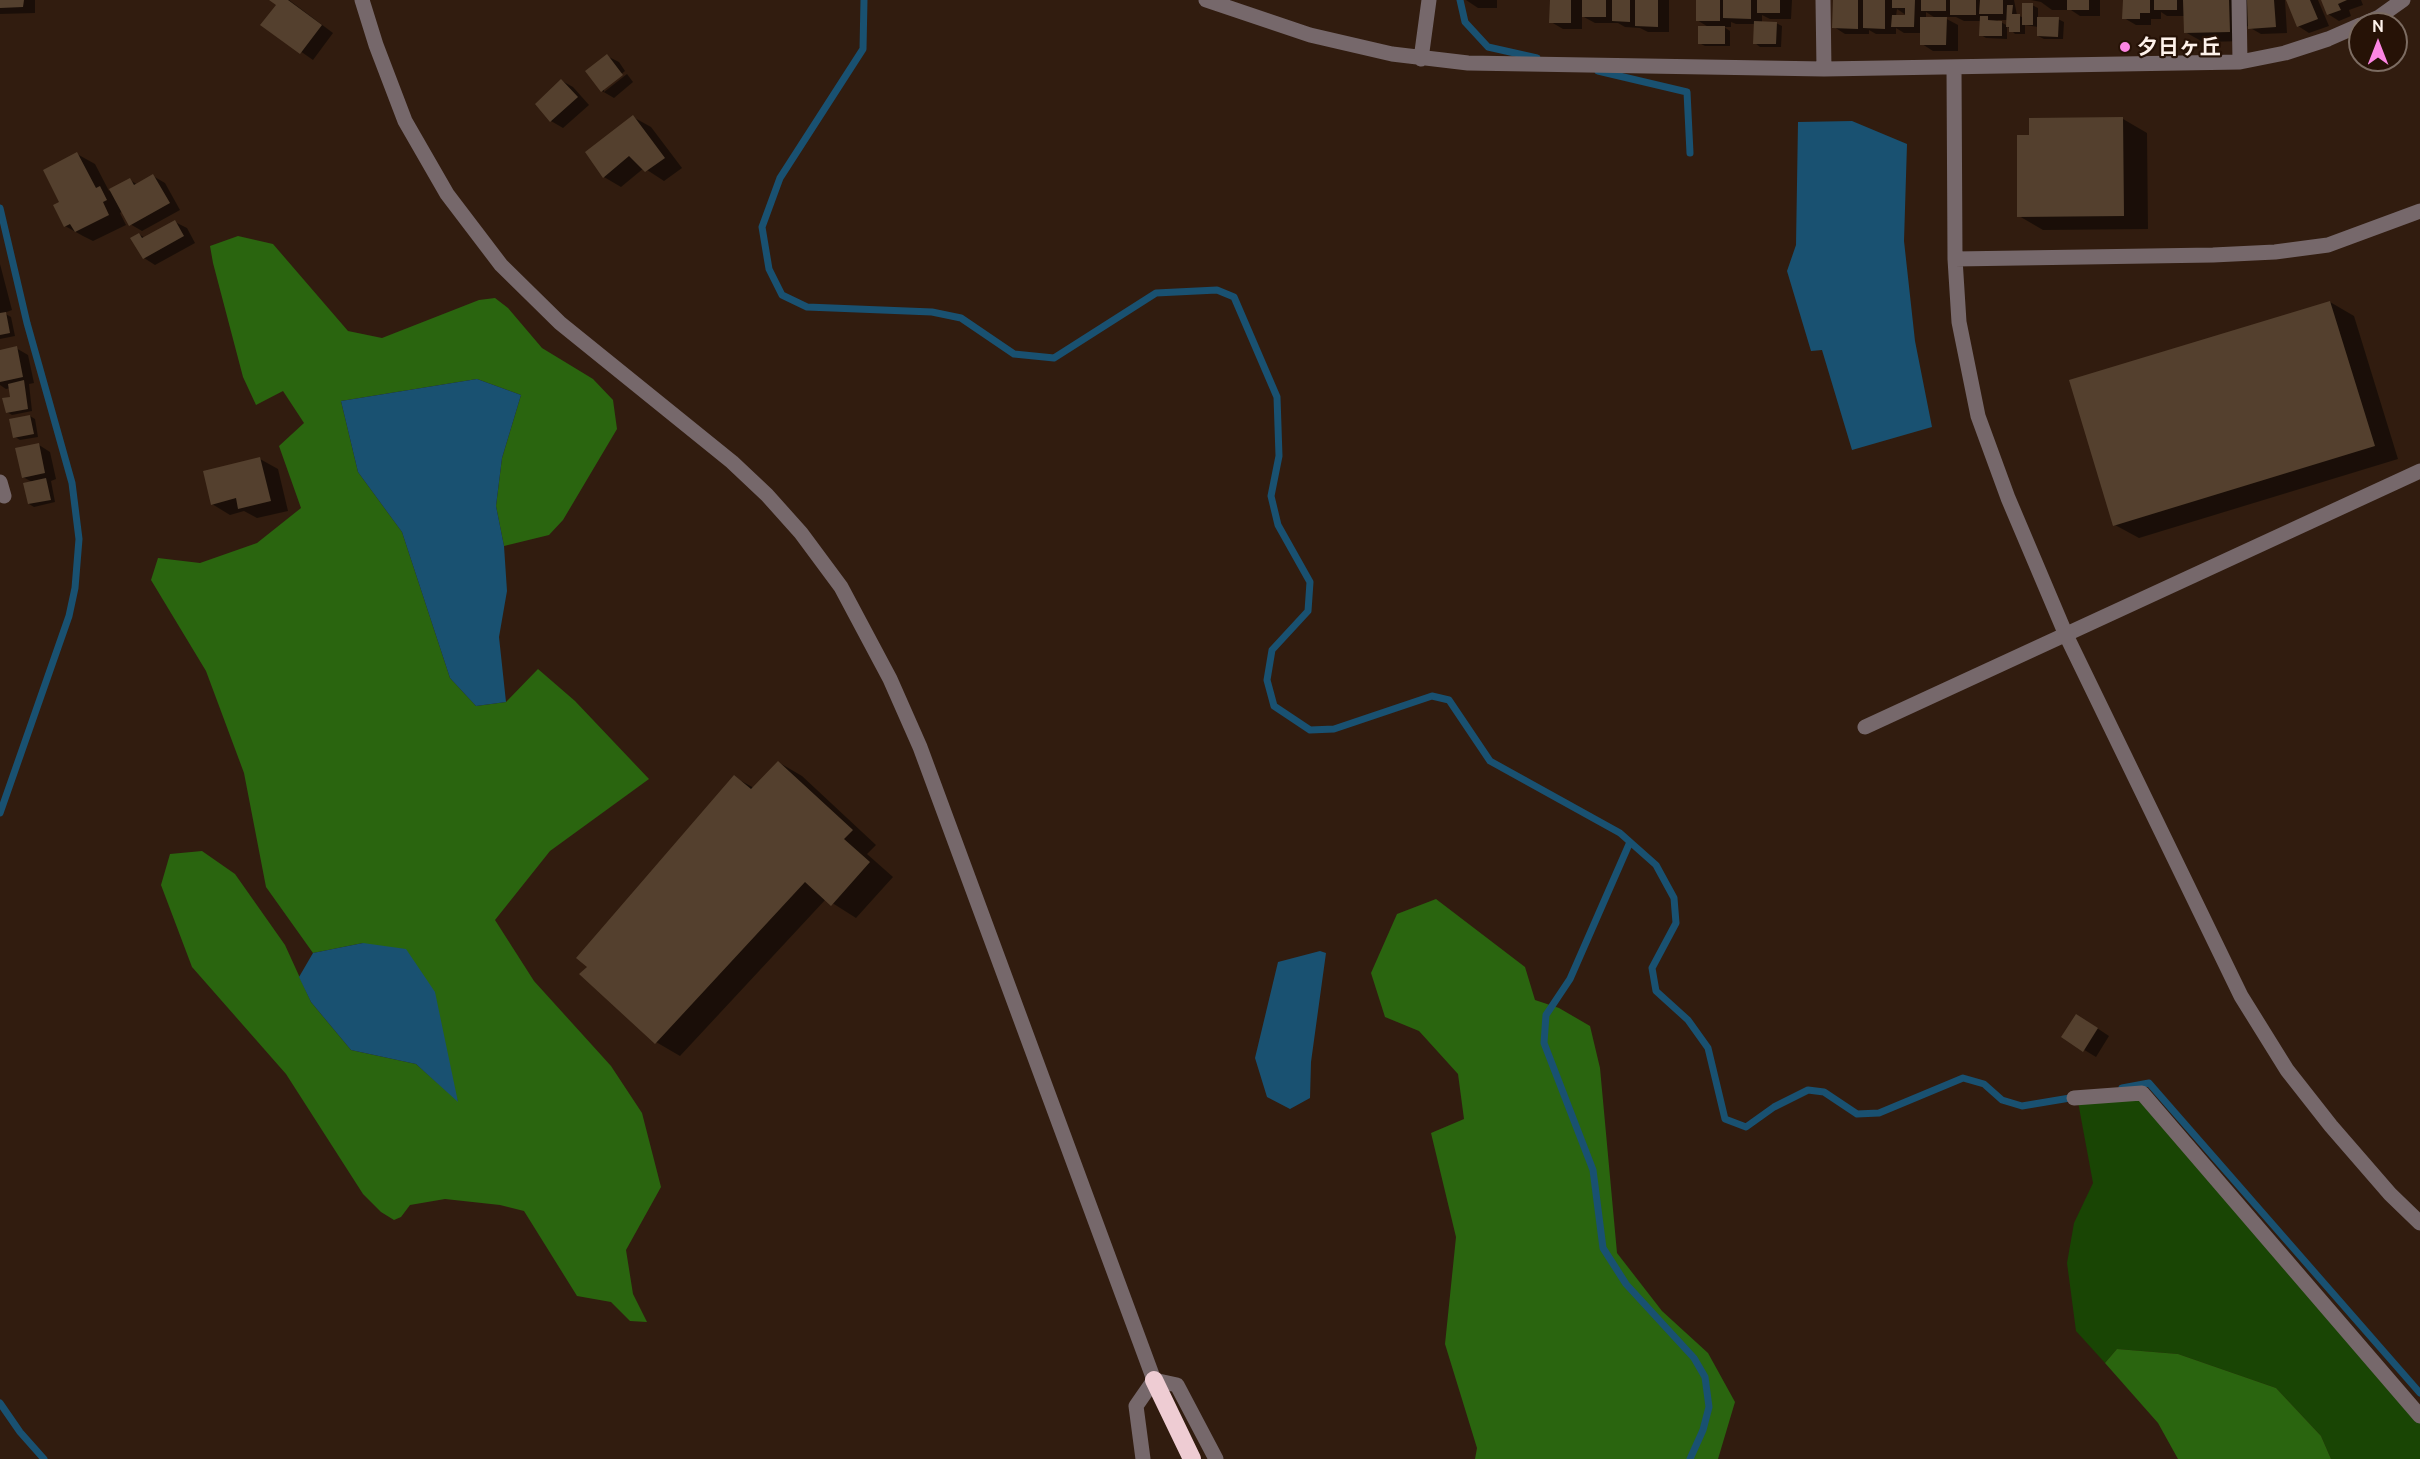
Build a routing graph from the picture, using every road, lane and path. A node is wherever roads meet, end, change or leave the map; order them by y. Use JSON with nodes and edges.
{"nodes":[{"id":1,"x":362,"y":0,"type":"edge"},
{"id":2,"x":1206,"y":0,"type":"edge"},
{"id":3,"x":1429,"y":0,"type":"edge"},
{"id":4,"x":1823,"y":0,"type":"edge"},
{"id":5,"x":2239,"y":0,"type":"edge"},
{"id":6,"x":2403,"y":0,"type":"edge"},
{"id":7,"x":2386,"y":12,"type":"edge"},
{"id":8,"x":2348,"y":31,"type":"edge"},
{"id":9,"x":1421,"y":59,"type":"junction"},
{"id":10,"x":2240,"y":62,"type":"junction"},
{"id":11,"x":1954,"y":67,"type":"junction"},
{"id":12,"x":1824,"y":69,"type":"junction"},
{"id":13,"x":2420,"y":211,"type":"edge"},
{"id":14,"x":1955,"y":259,"type":"junction"},
{"id":15,"x":2420,"y":471,"type":"edge"},
{"id":16,"x":2066,"y":635,"type":"junction"},
{"id":17,"x":1865,"y":727,"type":"dead end"},
{"id":18,"x":2074,"y":1098,"type":"dead end"},
{"id":19,"x":2420,"y":1223,"type":"edge"},
{"id":20,"x":1154,"y":1380,"type":"junction"},
{"id":21,"x":1166,"y":1407,"type":"junction"},
{"id":22,"x":2420,"y":1416,"type":"edge"},
{"id":23,"x":1143,"y":1459,"type":"edge"},
{"id":24,"x":1180,"y":1459,"type":"edge"},
{"id":25,"x":1192,"y":1459,"type":"edge"},
{"id":26,"x":1216,"y":1459,"type":"edge"}],
"edges":[{"from":1,"to":20,"type":"street"},
{"from":2,"to":9,"type":"street"},
{"from":3,"to":9,"type":"street"},
{"from":4,"to":12,"type":"street"},
{"from":5,"to":10,"type":"street"},
{"from":6,"to":7,"type":"street"},
{"from":8,"to":10,"type":"street"},
{"from":9,"to":12,"type":"street"},
{"from":10,"to":11,"type":"street"},
{"from":11,"to":12,"type":"street"},
{"from":11,"to":14,"type":"street"},
{"from":13,"to":14,"type":"street"},
{"from":14,"to":16,"type":"street"},
{"from":15,"to":16,"type":"street"},
{"from":16,"to":17,"type":"street"},
{"from":16,"to":19,"type":"street"},
{"from":18,"to":22,"type":"street"},
{"from":20,"to":21,"type":"highway"},
{"from":20,"to":23,"type":"street"},
{"from":20,"to":26,"type":"street"},
{"from":21,"to":24,"type":"highway"},
{"from":21,"to":25,"type":"highway"}]}
